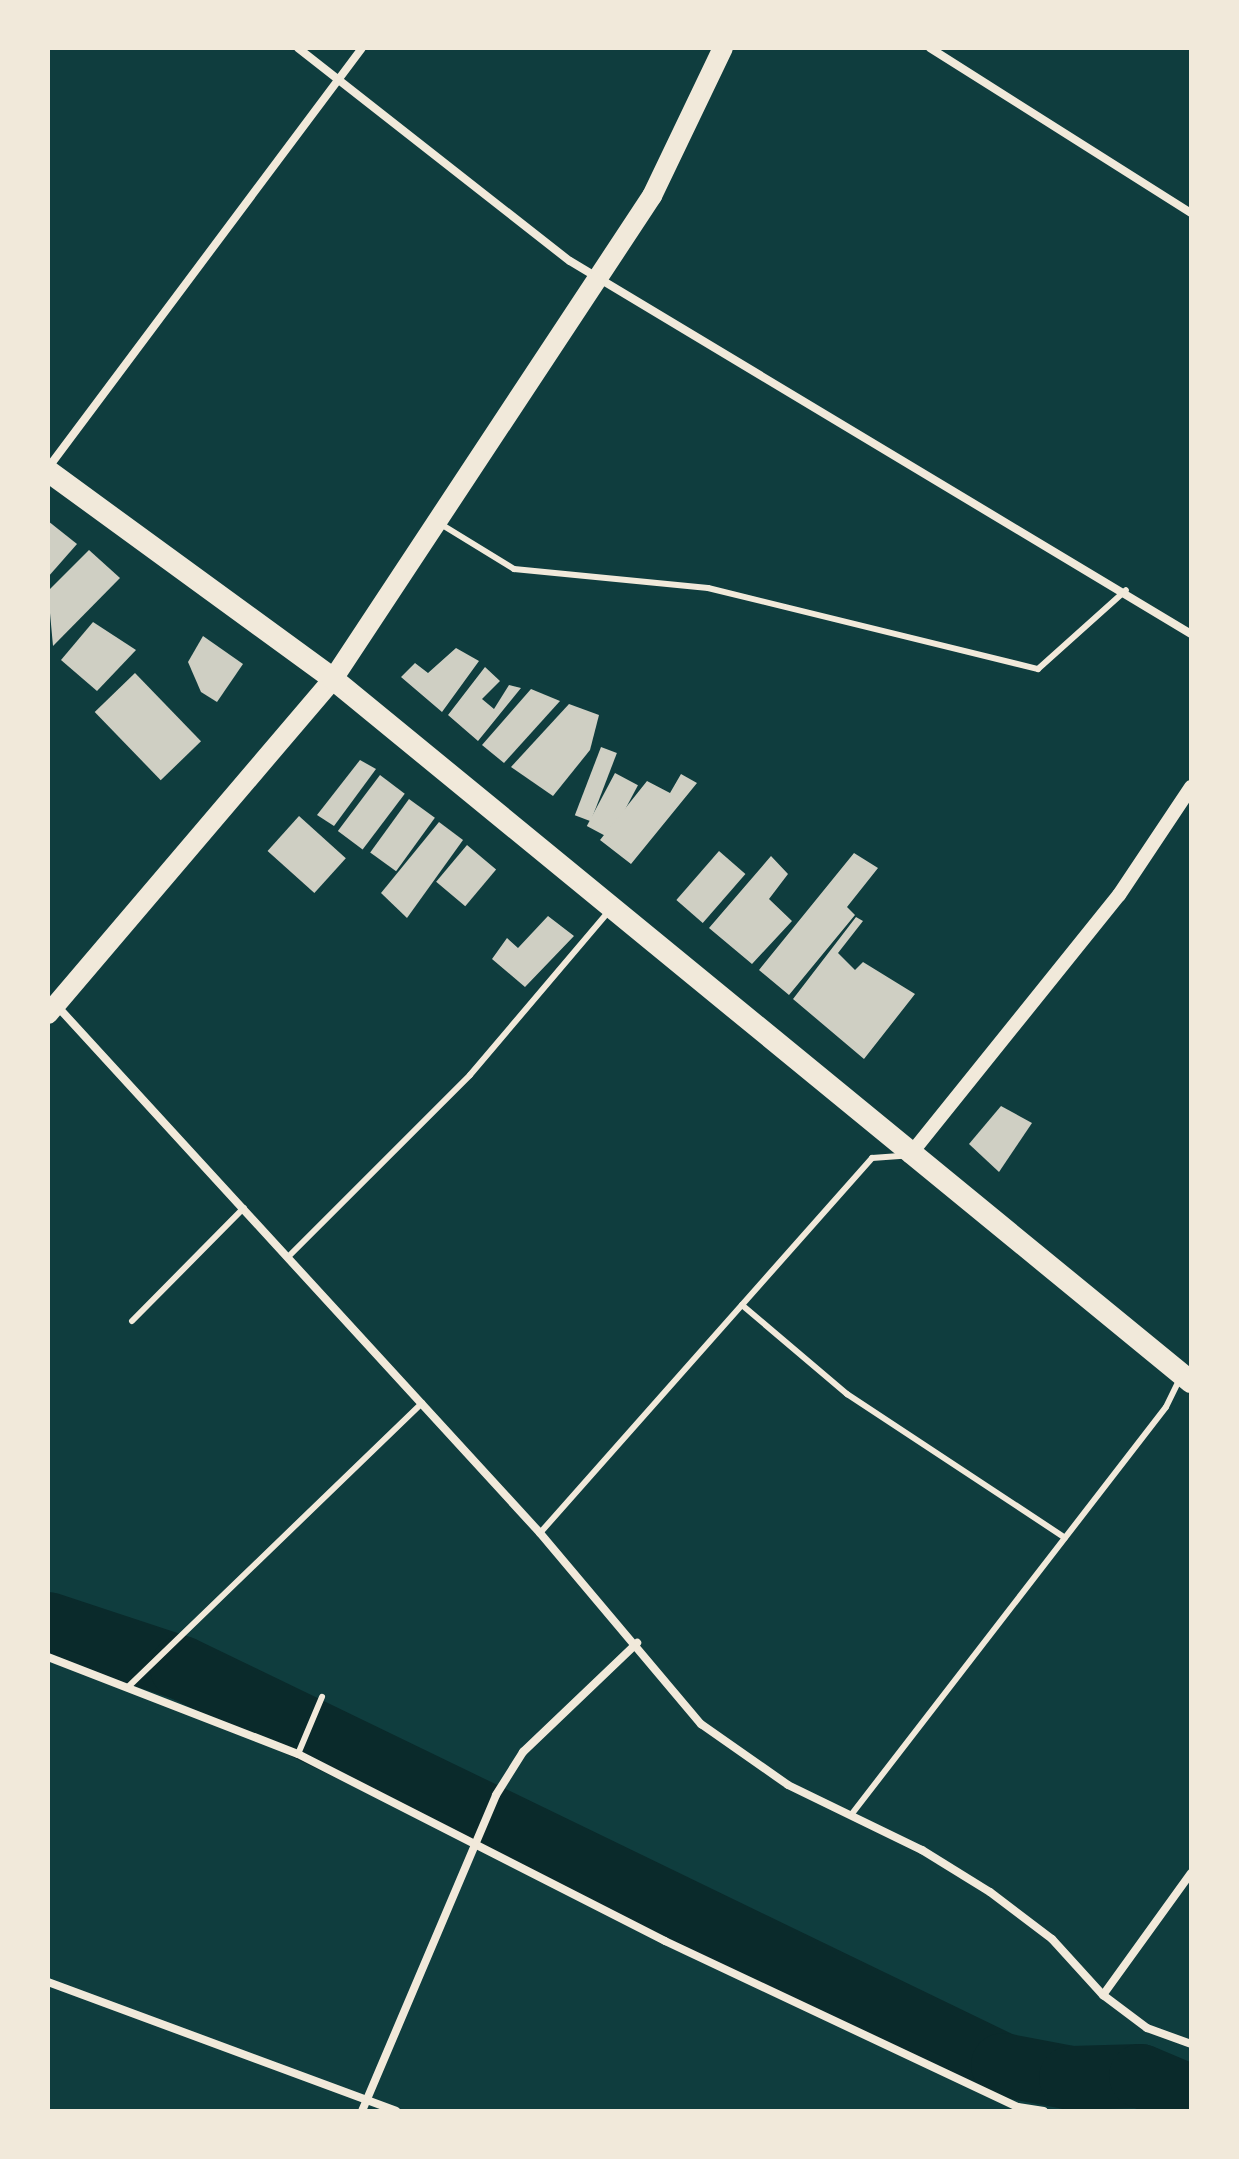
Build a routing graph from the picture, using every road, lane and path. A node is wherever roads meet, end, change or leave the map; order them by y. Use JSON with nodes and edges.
{"nodes":[{"id":1,"x":298,"y":48,"type":"edge"},
{"id":2,"x":362,"y":48,"type":"edge"},
{"id":3,"x":723,"y":48,"type":"edge"},
{"id":4,"x":930,"y":48,"type":"edge"},
{"id":5,"x":341,"y":77,"type":"junction"},
{"id":6,"x":1191,"y":213,"type":"edge"},
{"id":7,"x":602,"y":277,"type":"junction"},
{"id":8,"x":48,"y":470,"type":"edge"},
{"id":9,"x":438,"y":523,"type":"junction"},
{"id":10,"x":1126,"y":590,"type":"junction"},
{"id":11,"x":1191,"y":634,"type":"edge"},
{"id":12,"x":333,"y":679,"type":"junction"},
{"id":13,"x":1191,"y":787,"type":"edge"},
{"id":14,"x":613,"y":907,"type":"junction"},
{"id":15,"x":52,"y":1009,"type":"edge"},
{"id":16,"x":909,"y":1156,"type":"junction"},
{"id":17,"x":244,"y":1208,"type":"junction"},
{"id":18,"x":288,"y":1257,"type":"junction"},
{"id":19,"x":742,"y":1305,"type":"junction"},
{"id":20,"x":132,"y":1321,"type":"dead end"},
{"id":21,"x":1188,"y":1373,"type":"edge"},
{"id":22,"x":422,"y":1403,"type":"junction"},
{"id":23,"x":540,"y":1533,"type":"junction"},
{"id":24,"x":1065,"y":1538,"type":"junction"},
{"id":25,"x":637,"y":1643,"type":"junction"},
{"id":26,"x":48,"y":1657,"type":"edge"},
{"id":27,"x":128,"y":1687,"type":"junction"},
{"id":28,"x":322,"y":1697,"type":"dead end"},
{"id":29,"x":298,"y":1754,"type":"junction"},
{"id":30,"x":851,"y":1815,"type":"junction"},
{"id":31,"x":475,"y":1843,"type":"junction"},
{"id":32,"x":1191,"y":1873,"type":"edge"},
{"id":33,"x":48,"y":1982,"type":"edge"},
{"id":34,"x":1103,"y":1995,"type":"junction"},
{"id":35,"x":1191,"y":2044,"type":"edge"},
{"id":36,"x":366,"y":2100,"type":"junction"},
{"id":37,"x":362,"y":2111,"type":"edge"},
{"id":38,"x":396,"y":2111,"type":"edge"},
{"id":39,"x":1044,"y":2111,"type":"edge"}],
"edges":[{"from":1,"to":5,"type":"street"},
{"from":2,"to":5,"type":"street"},
{"from":3,"to":7,"type":"main road"},
{"from":4,"to":6,"type":"street"},
{"from":5,"to":7,"type":"street"},
{"from":5,"to":8,"type":"street"},
{"from":7,"to":9,"type":"main road"},
{"from":7,"to":10,"type":"street"},
{"from":8,"to":12,"type":"highway"},
{"from":9,"to":10,"type":"lane"},
{"from":9,"to":12,"type":"main road"},
{"from":10,"to":11,"type":"street"},
{"from":12,"to":14,"type":"highway"},
{"from":12,"to":15,"type":"main road"},
{"from":13,"to":16,"type":"street"},
{"from":14,"to":16,"type":"highway"},
{"from":14,"to":18,"type":"lane"},
{"from":15,"to":17,"type":"street"},
{"from":16,"to":19,"type":"lane"},
{"from":16,"to":21,"type":"highway"},
{"from":17,"to":18,"type":"street"},
{"from":17,"to":20,"type":"lane"},
{"from":18,"to":22,"type":"street"},
{"from":19,"to":23,"type":"lane"},
{"from":19,"to":24,"type":"lane"},
{"from":21,"to":24,"type":"lane"},
{"from":22,"to":23,"type":"street"},
{"from":22,"to":27,"type":"lane"},
{"from":23,"to":25,"type":"street"},
{"from":24,"to":30,"type":"lane"},
{"from":25,"to":30,"type":"street"},
{"from":25,"to":31,"type":"street"},
{"from":26,"to":27,"type":"street"},
{"from":27,"to":29,"type":"street"},
{"from":28,"to":29,"type":"lane"},
{"from":29,"to":31,"type":"street"},
{"from":30,"to":34,"type":"street"},
{"from":31,"to":36,"type":"street"},
{"from":31,"to":39,"type":"street"},
{"from":32,"to":34,"type":"street"},
{"from":33,"to":36,"type":"street"},
{"from":34,"to":35,"type":"street"},
{"from":36,"to":37,"type":"street"},
{"from":36,"to":38,"type":"street"}]}
